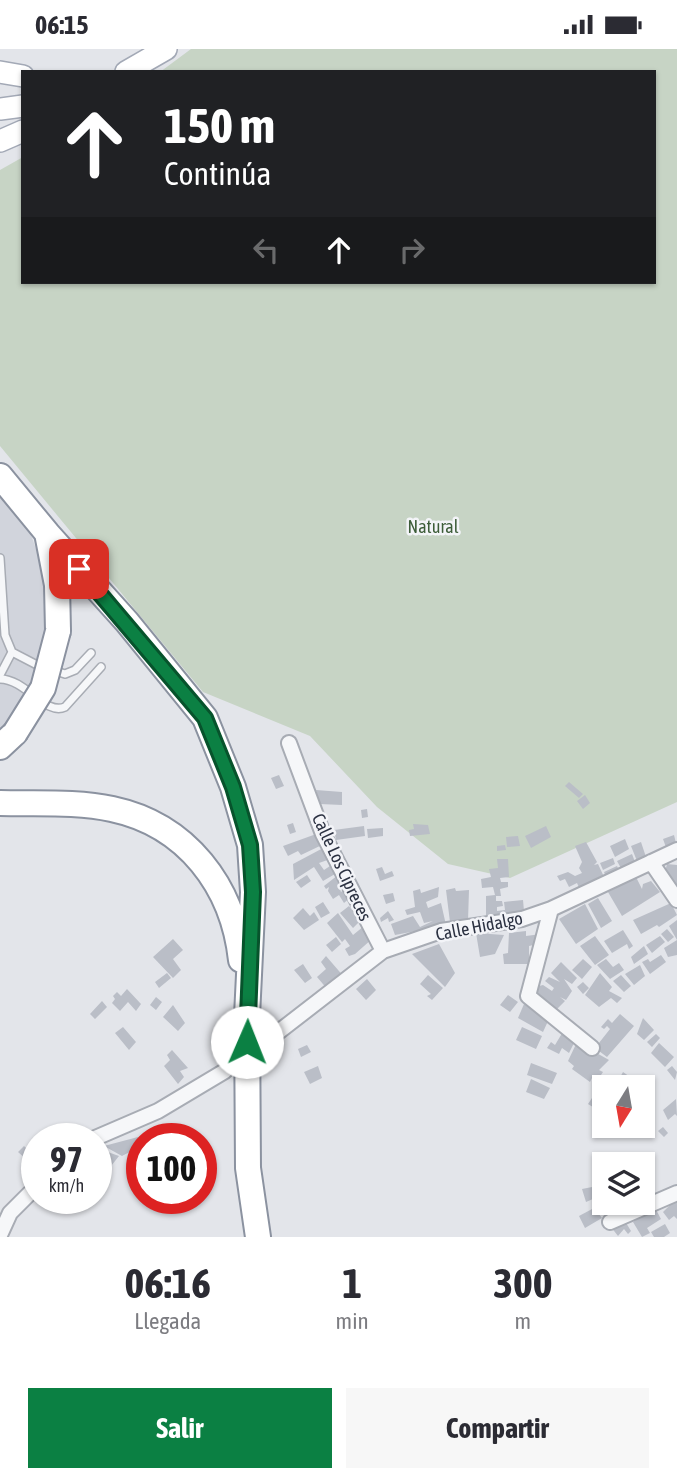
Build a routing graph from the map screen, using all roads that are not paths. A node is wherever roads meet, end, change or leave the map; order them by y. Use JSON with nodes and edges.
{"nodes":[{"id":1,"x":184,"y":49,"type":"edge"},
{"id":2,"x":161,"y":52,"type":"edge"},
{"id":3,"x":130,"y":70,"type":"edge"},
{"id":4,"x":0,"y":72,"type":"edge"},
{"id":5,"x":21,"y":76,"type":"edge"},
{"id":6,"x":21,"y":106,"type":"edge"},
{"id":7,"x":0,"y":109,"type":"edge"},
{"id":8,"x":21,"y":132,"type":"edge"},
{"id":9,"x":0,"y":141,"type":"edge"},
{"id":10,"x":0,"y":476,"type":"edge"},
{"id":11,"x":47,"y":533,"type":"junction"},
{"id":12,"x":0,"y":558,"type":"edge"},
{"id":13,"x":12,"y":652,"type":"junction"},
{"id":14,"x":91,"y":653,"type":"dead end"},
{"id":15,"x":101,"y":667,"type":"dead end"},
{"id":16,"x":0,"y":677,"type":"edge"},
{"id":17,"x":8,"y":740,"type":"edge"},
{"id":18,"x":289,"y":743,"type":"dead end"},
{"id":19,"x":0,"y":803,"type":"edge"},
{"id":20,"x":677,"y":850,"type":"edge"},
{"id":21,"x":651,"y":862,"type":"junction"},
{"id":22,"x":677,"y":900,"type":"edge"},
{"id":23,"x":551,"y":909,"type":"junction"},
{"id":24,"x":383,"y":951,"type":"junction"},
{"id":25,"x":247,"y":1016,"type":"junction"},
{"id":26,"x":259,"y":1047,"type":"dead end"},
{"id":27,"x":592,"y":1048,"type":"dead end"},
{"id":28,"x":225,"y":1071,"type":"dead end"},
{"id":29,"x":112,"y":1131,"type":"edge"},
{"id":30,"x":677,"y":1192,"type":"edge"},
{"id":31,"x":21,"y":1198,"type":"edge"},
{"id":32,"x":5,"y":1209,"type":"edge"},
{"id":33,"x":610,"y":1222,"type":"dead end"},
{"id":34,"x":0,"y":1235,"type":"edge"},
{"id":35,"x":258,"y":1237,"type":"edge"}],
"edges":[{"from":1,"to":2,"type":"main road"},
{"from":2,"to":3,"type":"main road"},
{"from":4,"to":5,"type":"main road"},
{"from":6,"to":7,"type":"main road"},
{"from":8,"to":9,"type":"main road"},
{"from":10,"to":11,"type":"highway"},
{"from":11,"to":17,"type":"highway","bridge":true},
{"from":11,"to":25,"type":"highway"},
{"from":12,"to":13,"type":"lane"},
{"from":13,"to":14,"type":"lane"},
{"from":13,"to":16,"type":"lane"},
{"from":15,"to":16,"type":"lane"},
{"from":18,"to":24,"type":"street","name":"Calle Los Cipreces"},
{"from":19,"to":25,"type":"highway"},
{"from":20,"to":21,"type":"street","name":"Calle Hidalgo"},
{"from":21,"to":22,"type":"street"},
{"from":21,"to":23,"type":"street","name":"Calle Hidalgo"},
{"from":23,"to":24,"type":"street","name":"Calle Hidalgo"},
{"from":23,"to":27,"type":"street"},
{"from":24,"to":26,"type":"street","name":"Calle Hidalgo"},
{"from":25,"to":35,"type":"highway"},
{"from":28,"to":29,"type":"street"},
{"from":30,"to":33,"type":"street"},
{"from":31,"to":32,"type":"street"},
{"from":32,"to":34,"type":"street"}]}
